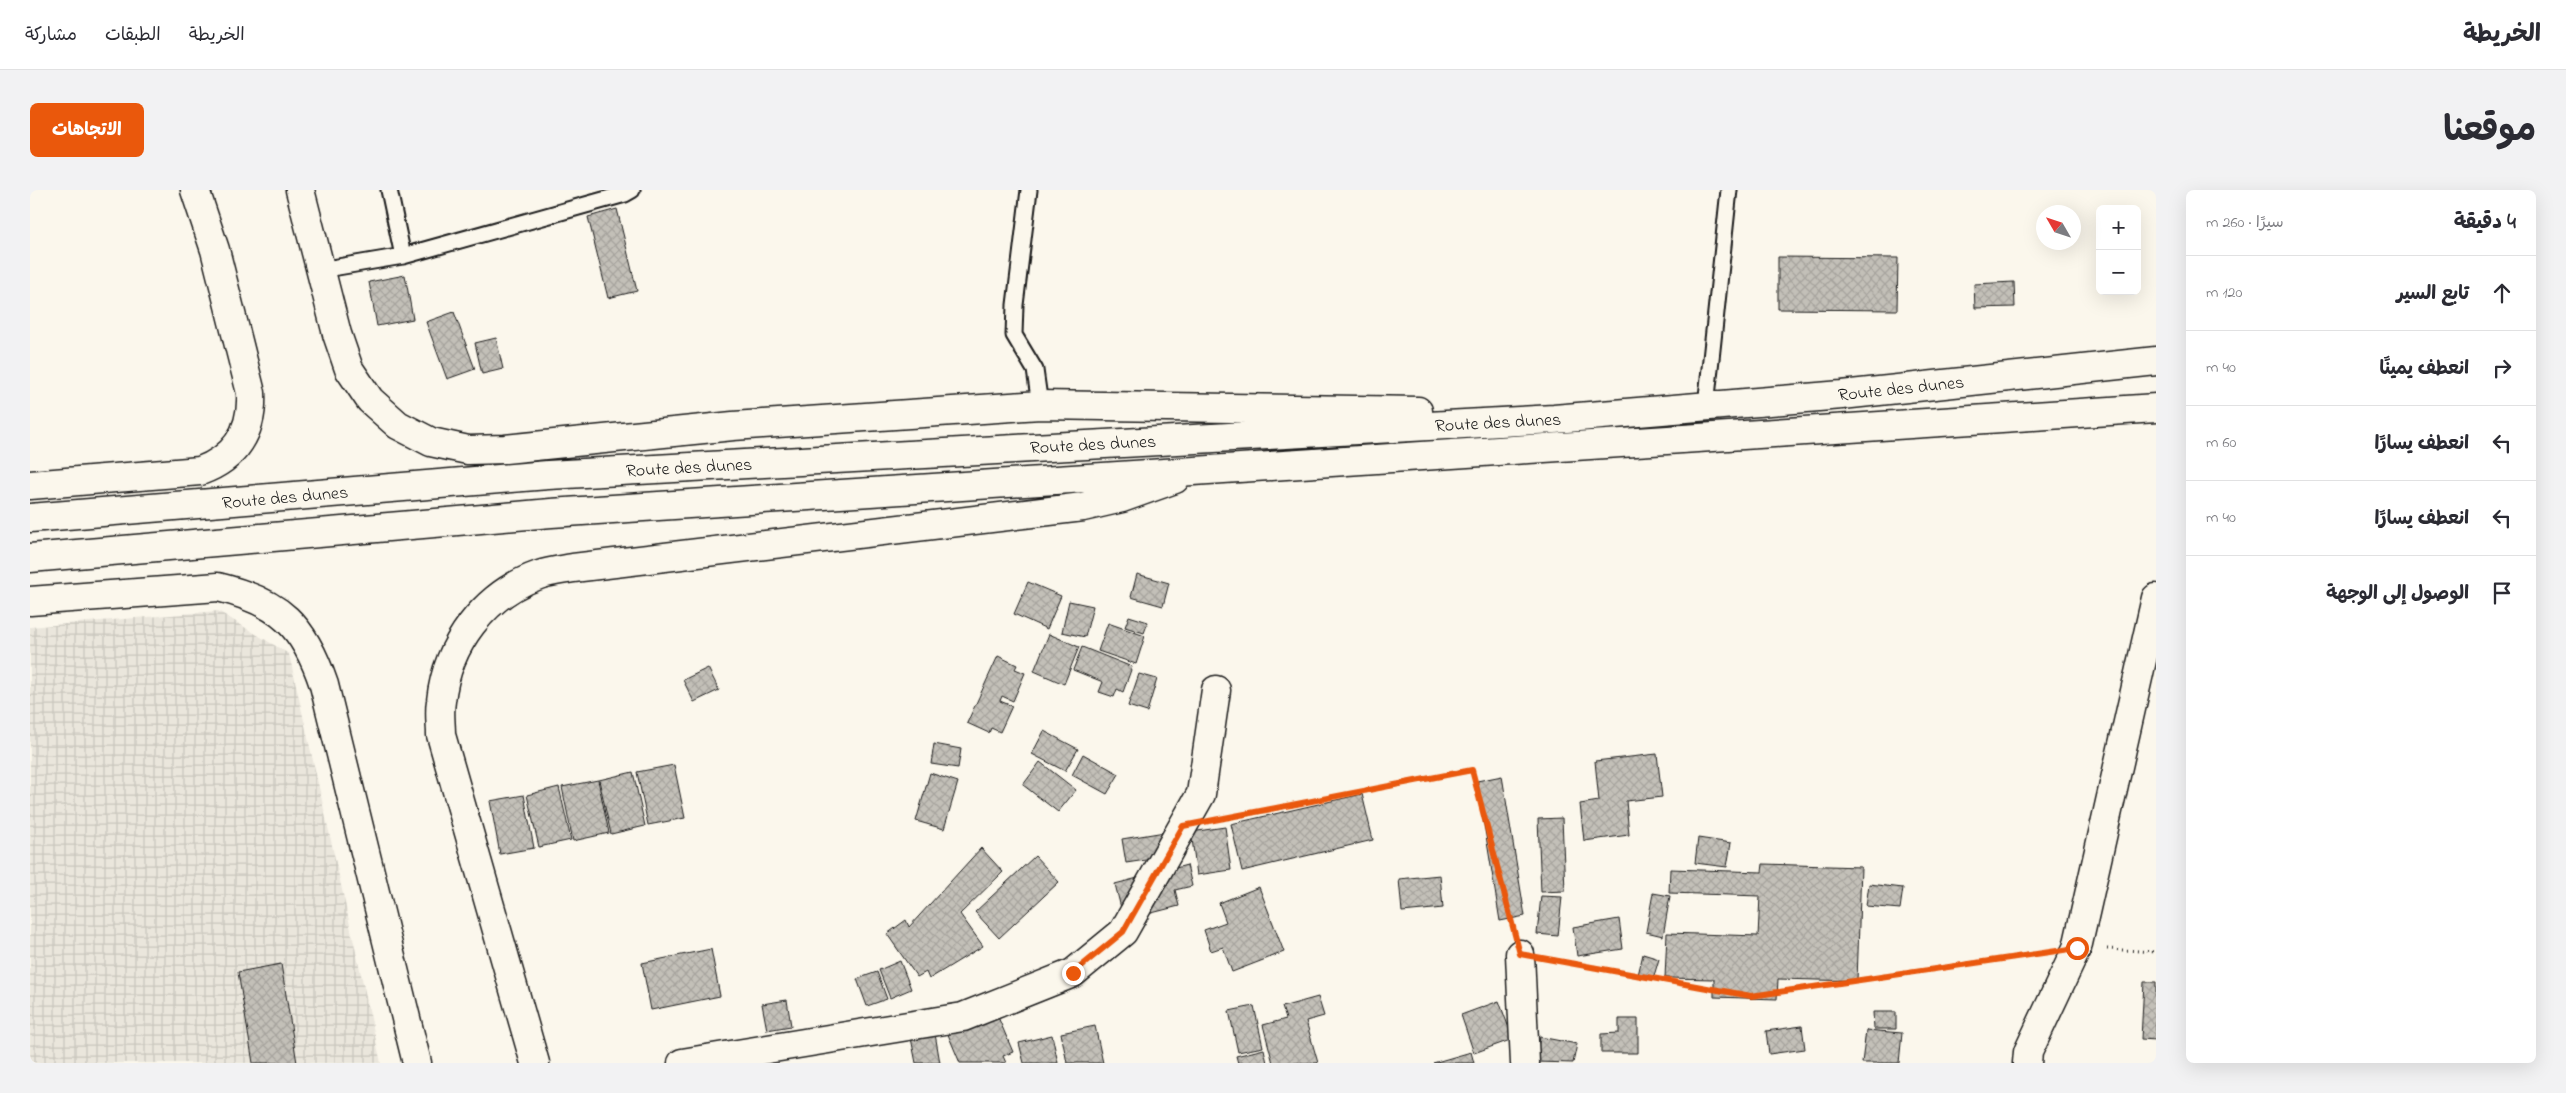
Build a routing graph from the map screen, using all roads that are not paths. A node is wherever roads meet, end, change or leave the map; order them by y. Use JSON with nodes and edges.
{"nodes":[{"id":1,"x":196,"y":190,"type":"edge"},
{"id":2,"x":300,"y":190,"type":"edge"},
{"id":3,"x":389,"y":190,"type":"edge"},
{"id":4,"x":632,"y":190,"type":"edge"},
{"id":5,"x":1029,"y":190,"type":"edge"},
{"id":6,"x":1730,"y":190,"type":"edge"},
{"id":7,"x":403,"y":256,"type":"junction"},
{"id":8,"x":320,"y":270,"type":"junction"},
{"id":9,"x":2156,"y":361,"type":"edge"},
{"id":10,"x":1040,"y":404,"type":"junction"},
{"id":11,"x":1706,"y":406,"type":"junction"},
{"id":12,"x":2156,"y":408,"type":"edge"},
{"id":13,"x":1554,"y":418,"type":"junction"},
{"id":14,"x":1197,"y":469,"type":"junction"},
{"id":15,"x":30,"y":485,"type":"edge"},
{"id":16,"x":30,"y":518,"type":"edge"},
{"id":17,"x":30,"y":558,"type":"edge"},
{"id":18,"x":2156,"y":598,"type":"edge"},
{"id":19,"x":30,"y":600,"type":"edge"},
{"id":20,"x":1216,"y":690,"type":"dead end"},
{"id":21,"x":1520,"y":954,"type":"road end"},
{"id":22,"x":418,"y":1063,"type":"edge"},
{"id":23,"x":535,"y":1063,"type":"edge"},
{"id":24,"x":682,"y":1063,"type":"edge"},
{"id":25,"x":1525,"y":1063,"type":"edge"},
{"id":26,"x":2026,"y":1063,"type":"edge"}],
"edges":[{"from":1,"to":15,"type":"main road"},
{"from":2,"to":8,"type":"main road"},
{"from":3,"to":7,"type":"lane"},
{"from":4,"to":7,"type":"lane"},
{"from":5,"to":10,"type":"lane"},
{"from":6,"to":11,"type":"lane"},
{"from":7,"to":8,"type":"lane"},
{"from":8,"to":10,"type":"main road"},
{"from":9,"to":11,"type":"main road","name":"Route des dunes"},
{"from":10,"to":13,"type":"main road"},
{"from":11,"to":13,"type":"main road","name":"Route des dunes"},
{"from":12,"to":14,"type":"main road"},
{"from":13,"to":16,"type":"main road","name":"Route des dunes"},
{"from":14,"to":17,"type":"main road"},
{"from":14,"to":23,"type":"main road"},
{"from":18,"to":26,"type":"main road"},
{"from":19,"to":22,"type":"main road"},
{"from":20,"to":24,"type":"main road"},
{"from":21,"to":25,"type":"main road"}]}
